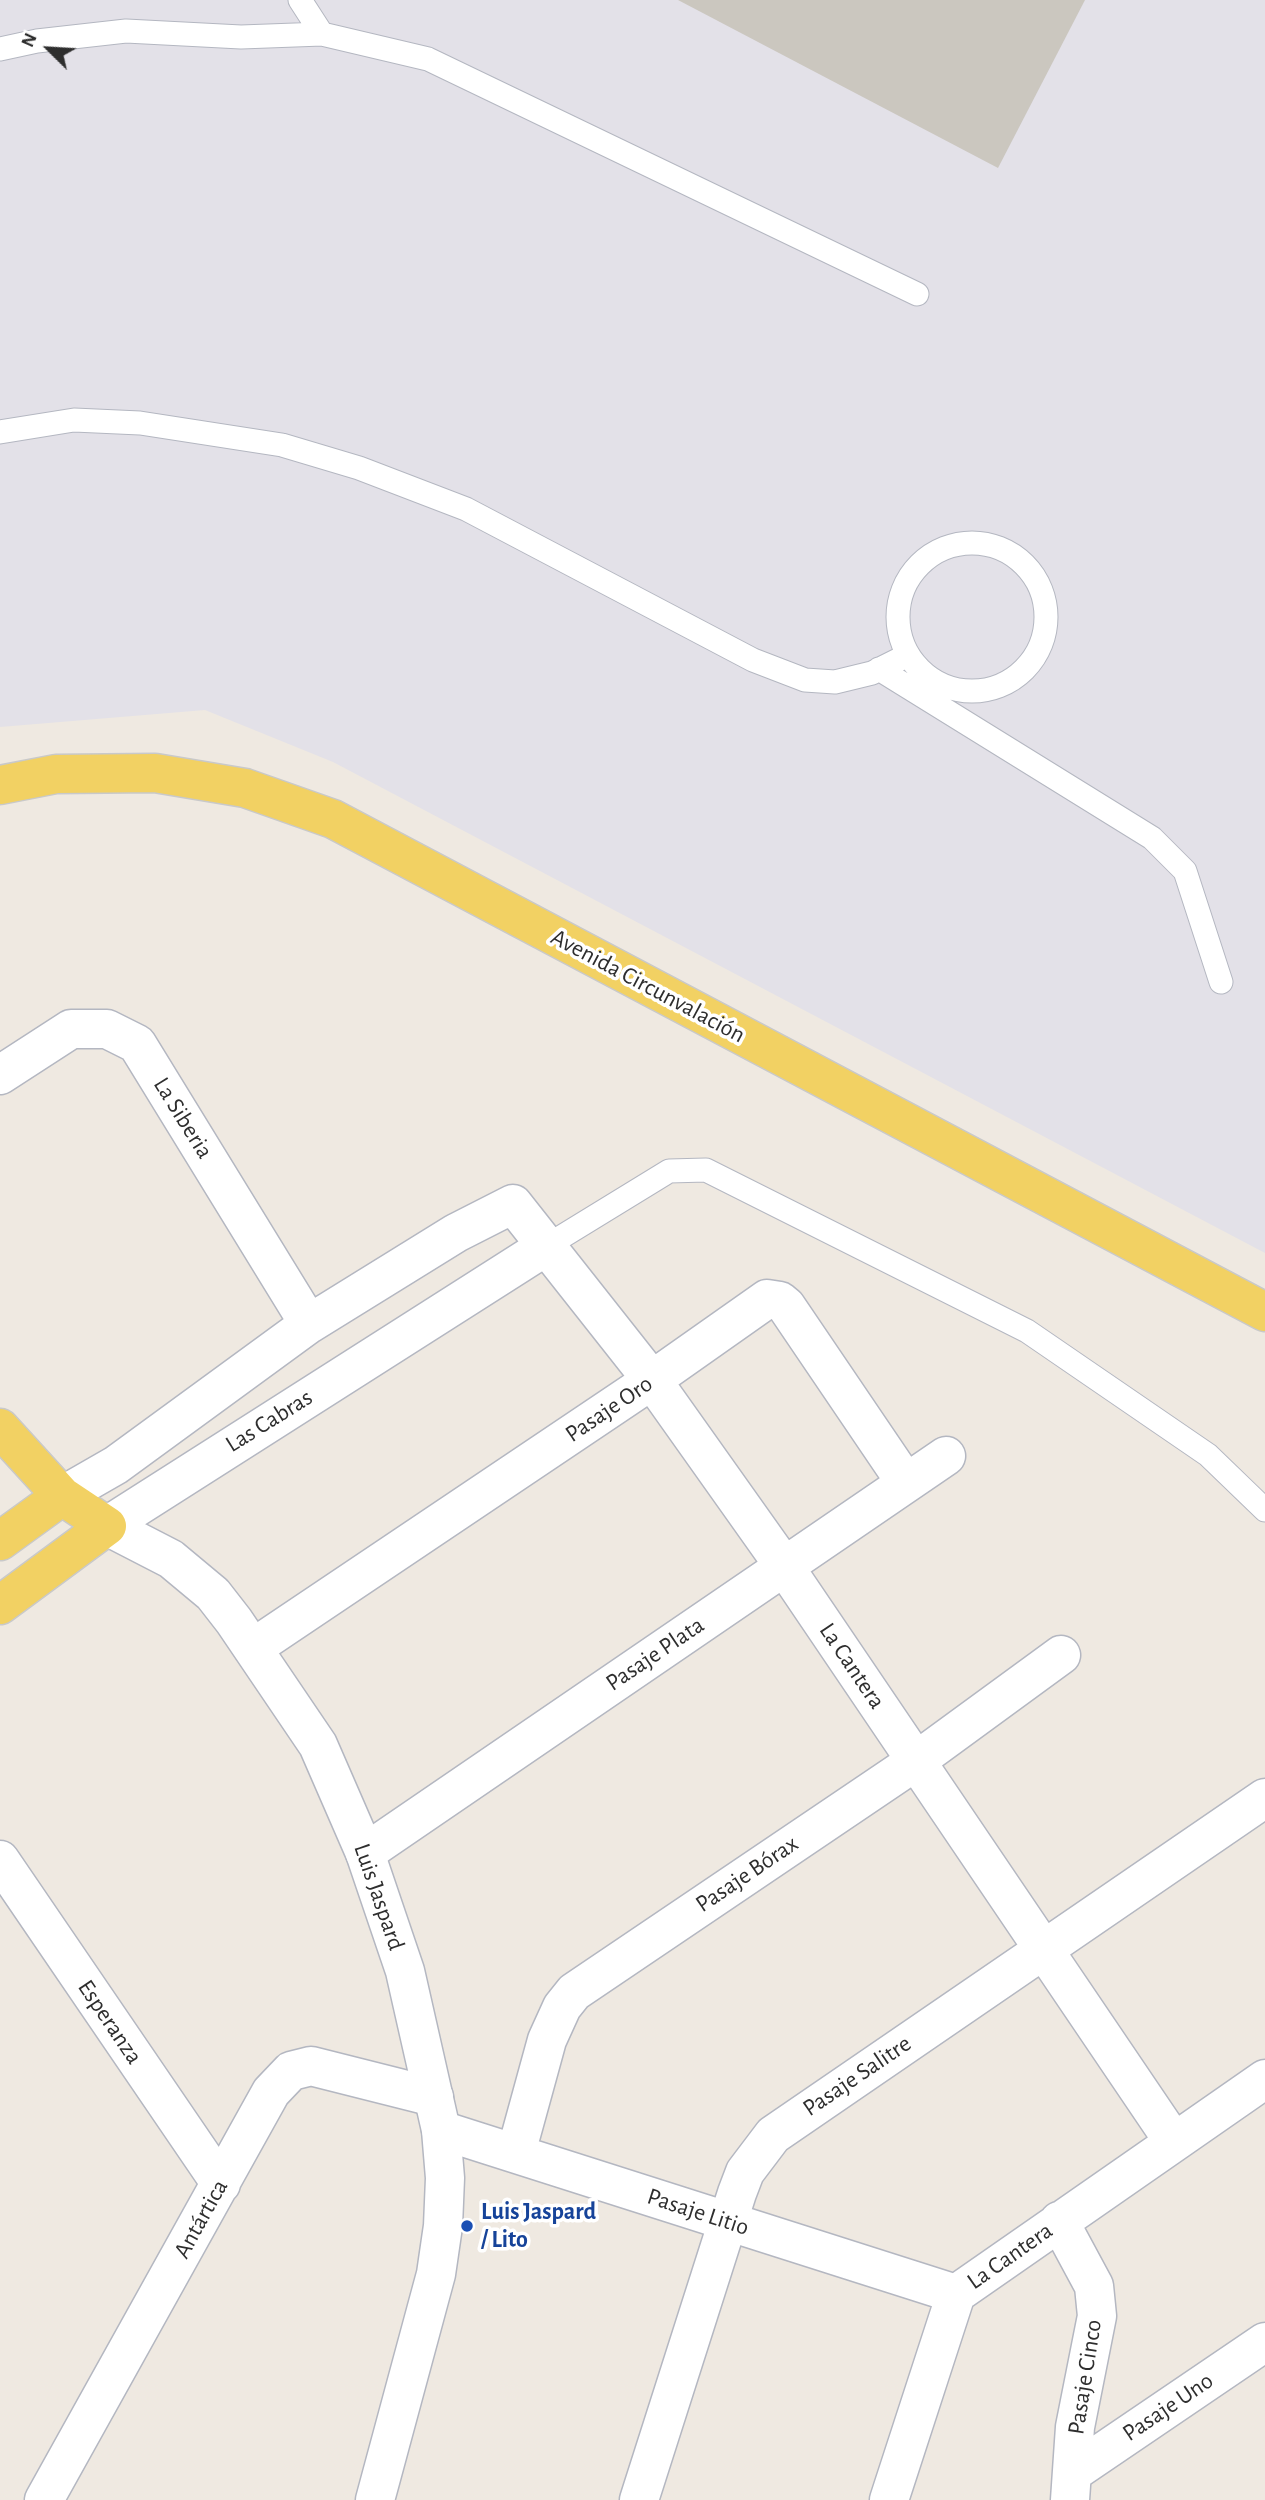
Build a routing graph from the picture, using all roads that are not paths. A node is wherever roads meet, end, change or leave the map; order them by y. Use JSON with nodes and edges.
{"nodes":[{"id":1,"x":300,"y":0,"type":"edge"},
{"id":2,"x":322,"y":34,"type":"junction"},
{"id":3,"x":0,"y":49,"type":"edge"},
{"id":4,"x":916,"y":293,"type":"dead end"},
{"id":5,"x":0,"y":432,"type":"edge"},
{"id":6,"x":908,"y":655,"type":"junction"},
{"id":7,"x":879,"y":669,"type":"junction"},
{"id":8,"x":0,"y":785,"type":"edge"},
{"id":9,"x":1221,"y":982,"type":"dead end"},
{"id":10,"x":0,"y":1075,"type":"edge"},
{"id":11,"x":545,"y":1247,"type":"junction"},
{"id":12,"x":1265,"y":1312,"type":"edge"},
{"id":13,"x":309,"y":1324,"type":"junction"},
{"id":14,"x":652,"y":1380,"type":"junction"},
{"id":15,"x":0,"y":1428,"type":"edge"},
{"id":16,"x":946,"y":1456,"type":"dead end"},
{"id":17,"x":906,"y":1483,"type":"junction"},
{"id":18,"x":62,"y":1496,"type":"junction"},
{"id":19,"x":1265,"y":1510,"type":"edge"},
{"id":20,"x":107,"y":1526,"type":"junction"},
{"id":21,"x":0,"y":1541,"type":"edge"},
{"id":22,"x":784,"y":1566,"type":"junction"},
{"id":23,"x":0,"y":1605,"type":"edge"},
{"id":24,"x":253,"y":1648,"type":"junction"},
{"id":25,"x":1061,"y":1655,"type":"dead end"},
{"id":26,"x":916,"y":1760,"type":"junction"},
{"id":27,"x":1265,"y":1798,"type":"edge"},
{"id":28,"x":365,"y":1853,"type":"junction"},
{"id":29,"x":0,"y":1860,"type":"edge"},
{"id":30,"x":1044,"y":1949,"type":"junction"},
{"id":31,"x":1265,"y":2079,"type":"edge"},
{"id":32,"x":438,"y":2113,"type":"junction"},
{"id":33,"x":1174,"y":2142,"type":"junction"},
{"id":34,"x":516,"y":2154,"type":"junction"},
{"id":35,"x":220,"y":2183,"type":"junction"},
{"id":36,"x":728,"y":2221,"type":"junction"},
{"id":37,"x":1059,"y":2221,"type":"junction"},
{"id":38,"x":956,"y":2294,"type":"junction"},
{"id":39,"x":1265,"y":2342,"type":"edge"},
{"id":40,"x":1071,"y":2486,"type":"edge"},
{"id":41,"x":44,"y":2500,"type":"edge"},
{"id":42,"x":375,"y":2500,"type":"edge"},
{"id":43,"x":639,"y":2500,"type":"edge"},
{"id":44,"x":889,"y":2500,"type":"edge"}],
"edges":[{"from":1,"to":2,"type":"lane"},
{"from":2,"to":3,"type":"lane"},
{"from":2,"to":4,"type":"lane"},
{"from":5,"to":7,"type":"lane"},
{"from":6,"to":6,"type":"lane"},
{"from":6,"to":7,"type":"lane"},
{"from":7,"to":9,"type":"lane"},
{"from":8,"to":12,"type":"main road","name":"Avenida Circunvalación"},
{"from":10,"to":13,"type":"street","name":"La Siberia"},
{"from":11,"to":13,"type":"street","name":"La Cantera"},
{"from":11,"to":14,"type":"street","name":"La Cantera"},
{"from":11,"to":19,"type":"lane"},
{"from":11,"to":20,"type":"street","name":"Las Cabras"},
{"from":13,"to":18,"type":"street"},
{"from":14,"to":17,"type":"street","name":"Pasaje Oro"},
{"from":14,"to":22,"type":"street","name":"La Cantera"},
{"from":14,"to":24,"type":"street","name":"Pasaje Oro"},
{"from":15,"to":18,"type":"main road","name":"Luis Jaspard"},
{"from":16,"to":17,"type":"street","name":"Pasaje Plata"},
{"from":17,"to":22,"type":"street","name":"Pasaje Plata"},
{"from":18,"to":20,"type":"main road","name":"Luis Jaspard"},
{"from":18,"to":21,"type":"main road"},
{"from":20,"to":23,"type":"main road","name":"Las Cabras"},
{"from":20,"to":24,"type":"street","name":"Luis Jaspard"},
{"from":22,"to":26,"type":"street","name":"La Cantera"},
{"from":22,"to":28,"type":"street","name":"Pasaje Plata"},
{"from":24,"to":28,"type":"street","name":"Luis Jaspard"},
{"from":25,"to":26,"type":"street","name":"Pasaje Bórax"},
{"from":26,"to":30,"type":"street","name":"La Cantera"},
{"from":26,"to":34,"type":"street","name":"Pasaje Bórax"},
{"from":27,"to":30,"type":"street","name":"Pasaje Salitre"},
{"from":28,"to":32,"type":"street","name":"Luis Jaspard"},
{"from":29,"to":35,"type":"street","name":"Esperanza"},
{"from":30,"to":33,"type":"street","name":"La Cantera"},
{"from":30,"to":36,"type":"street","name":"Pasaje Salitre"},
{"from":31,"to":33,"type":"street","name":"La Cantera"},
{"from":32,"to":34,"type":"street","name":"Pasaje Litio"},
{"from":32,"to":35,"type":"street","name":"Antártica"},
{"from":32,"to":42,"type":"street","name":"Luis Jaspard"},
{"from":33,"to":37,"type":"street","name":"La Cantera"},
{"from":34,"to":36,"type":"street","name":"Pasaje Litio"},
{"from":35,"to":41,"type":"street","name":"Antártica"},
{"from":36,"to":38,"type":"street","name":"Pasaje Litio"},
{"from":36,"to":43,"type":"street","name":"Pasaje Salitre"},
{"from":37,"to":38,"type":"street","name":"La Cantera"},
{"from":37,"to":40,"type":"street","name":"Pasaje Cinco"},
{"from":38,"to":44,"type":"street","name":"La Cantera"},
{"from":39,"to":40,"type":"street","name":"Pasaje Uno"}]}
